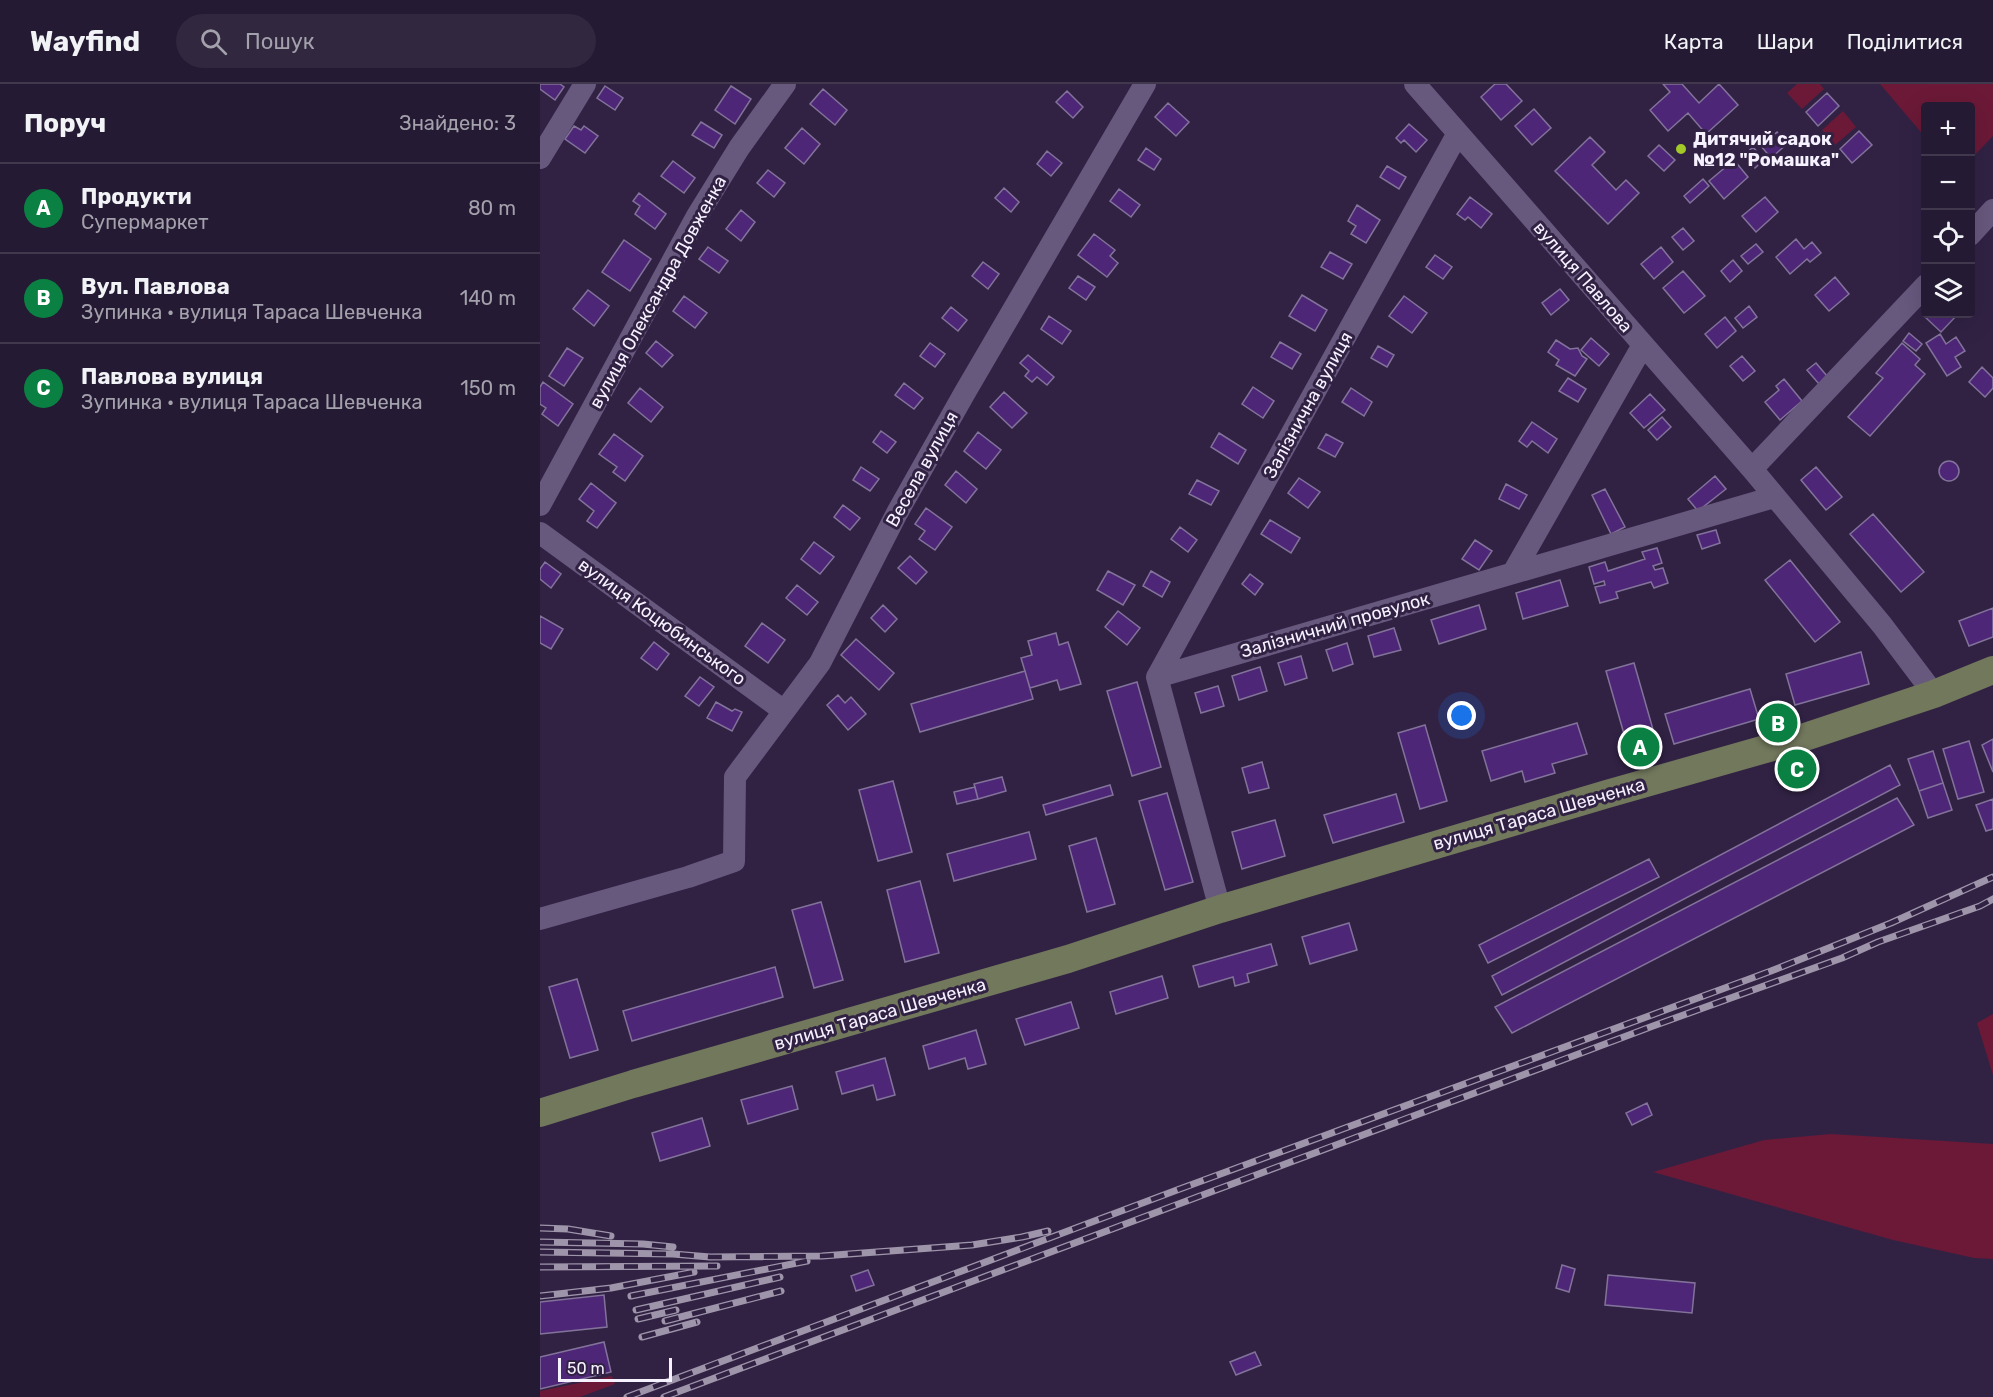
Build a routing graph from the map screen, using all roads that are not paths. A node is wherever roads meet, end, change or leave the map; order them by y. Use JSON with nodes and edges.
{"nodes":[{"id":1,"x":585,"y":84,"type":"edge"},
{"id":2,"x":785,"y":84,"type":"edge"},
{"id":3,"x":1145,"y":84,"type":"edge"},
{"id":4,"x":1415,"y":84,"type":"edge"},
{"id":5,"x":1458,"y":133,"type":"junction"},
{"id":6,"x":540,"y":158,"type":"edge"},
{"id":7,"x":1993,"y":210,"type":"edge"},
{"id":8,"x":1975,"y":230,"type":"edge"},
{"id":9,"x":1921,"y":290,"type":"edge"},
{"id":10,"x":1643,"y":345,"type":"junction"},
{"id":11,"x":1752,"y":470,"type":"junction"},
{"id":12,"x":1774,"y":497,"type":"junction"},
{"id":13,"x":540,"y":505,"type":"edge"},
{"id":14,"x":540,"y":533,"type":"edge"},
{"id":15,"x":1513,"y":573,"type":"junction"},
{"id":16,"x":1993,"y":670,"type":"edge"},
{"id":17,"x":1157,"y":677,"type":"junction"},
{"id":18,"x":1934,"y":694,"type":"junction"},
{"id":19,"x":784,"y":711,"type":"junction"},
{"id":20,"x":1220,"y":909,"type":"junction"},
{"id":21,"x":540,"y":919,"type":"edge"},
{"id":22,"x":540,"y":1113,"type":"edge"}],
"edges":[{"from":1,"to":6,"type":"street"},
{"from":2,"to":13,"type":"street","name":"вулиця Олександра Довженка"},
{"from":3,"to":19,"type":"street","name":"Весела вулиця"},
{"from":4,"to":5,"type":"street","name":"вулиця Павлова"},
{"from":5,"to":10,"type":"street","name":"вулиця Павлова"},
{"from":5,"to":17,"type":"street","name":"Залізнична вулиця"},
{"from":7,"to":8,"type":"street"},
{"from":9,"to":11,"type":"street"},
{"from":10,"to":11,"type":"street","name":"вулиця Павлова"},
{"from":10,"to":15,"type":"street"},
{"from":11,"to":12,"type":"street","name":"вулиця Павлова"},
{"from":12,"to":15,"type":"street","name":"Залізничний провулок"},
{"from":12,"to":18,"type":"street","name":"вулиця Павлова"},
{"from":14,"to":19,"type":"street","name":"вулиця Коцюбинського"},
{"from":15,"to":17,"type":"street","name":"Залізничний провулок"},
{"from":16,"to":18,"type":"main road","name":"вулиця Тараса Шевченка"},
{"from":17,"to":20,"type":"street"},
{"from":18,"to":20,"type":"main road","name":"вулиця Тараса Шевченка"},
{"from":19,"to":21,"type":"street","name":"Весела вулиця"},
{"from":20,"to":22,"type":"main road","name":"вулиця Тараса Шевченка"}]}
